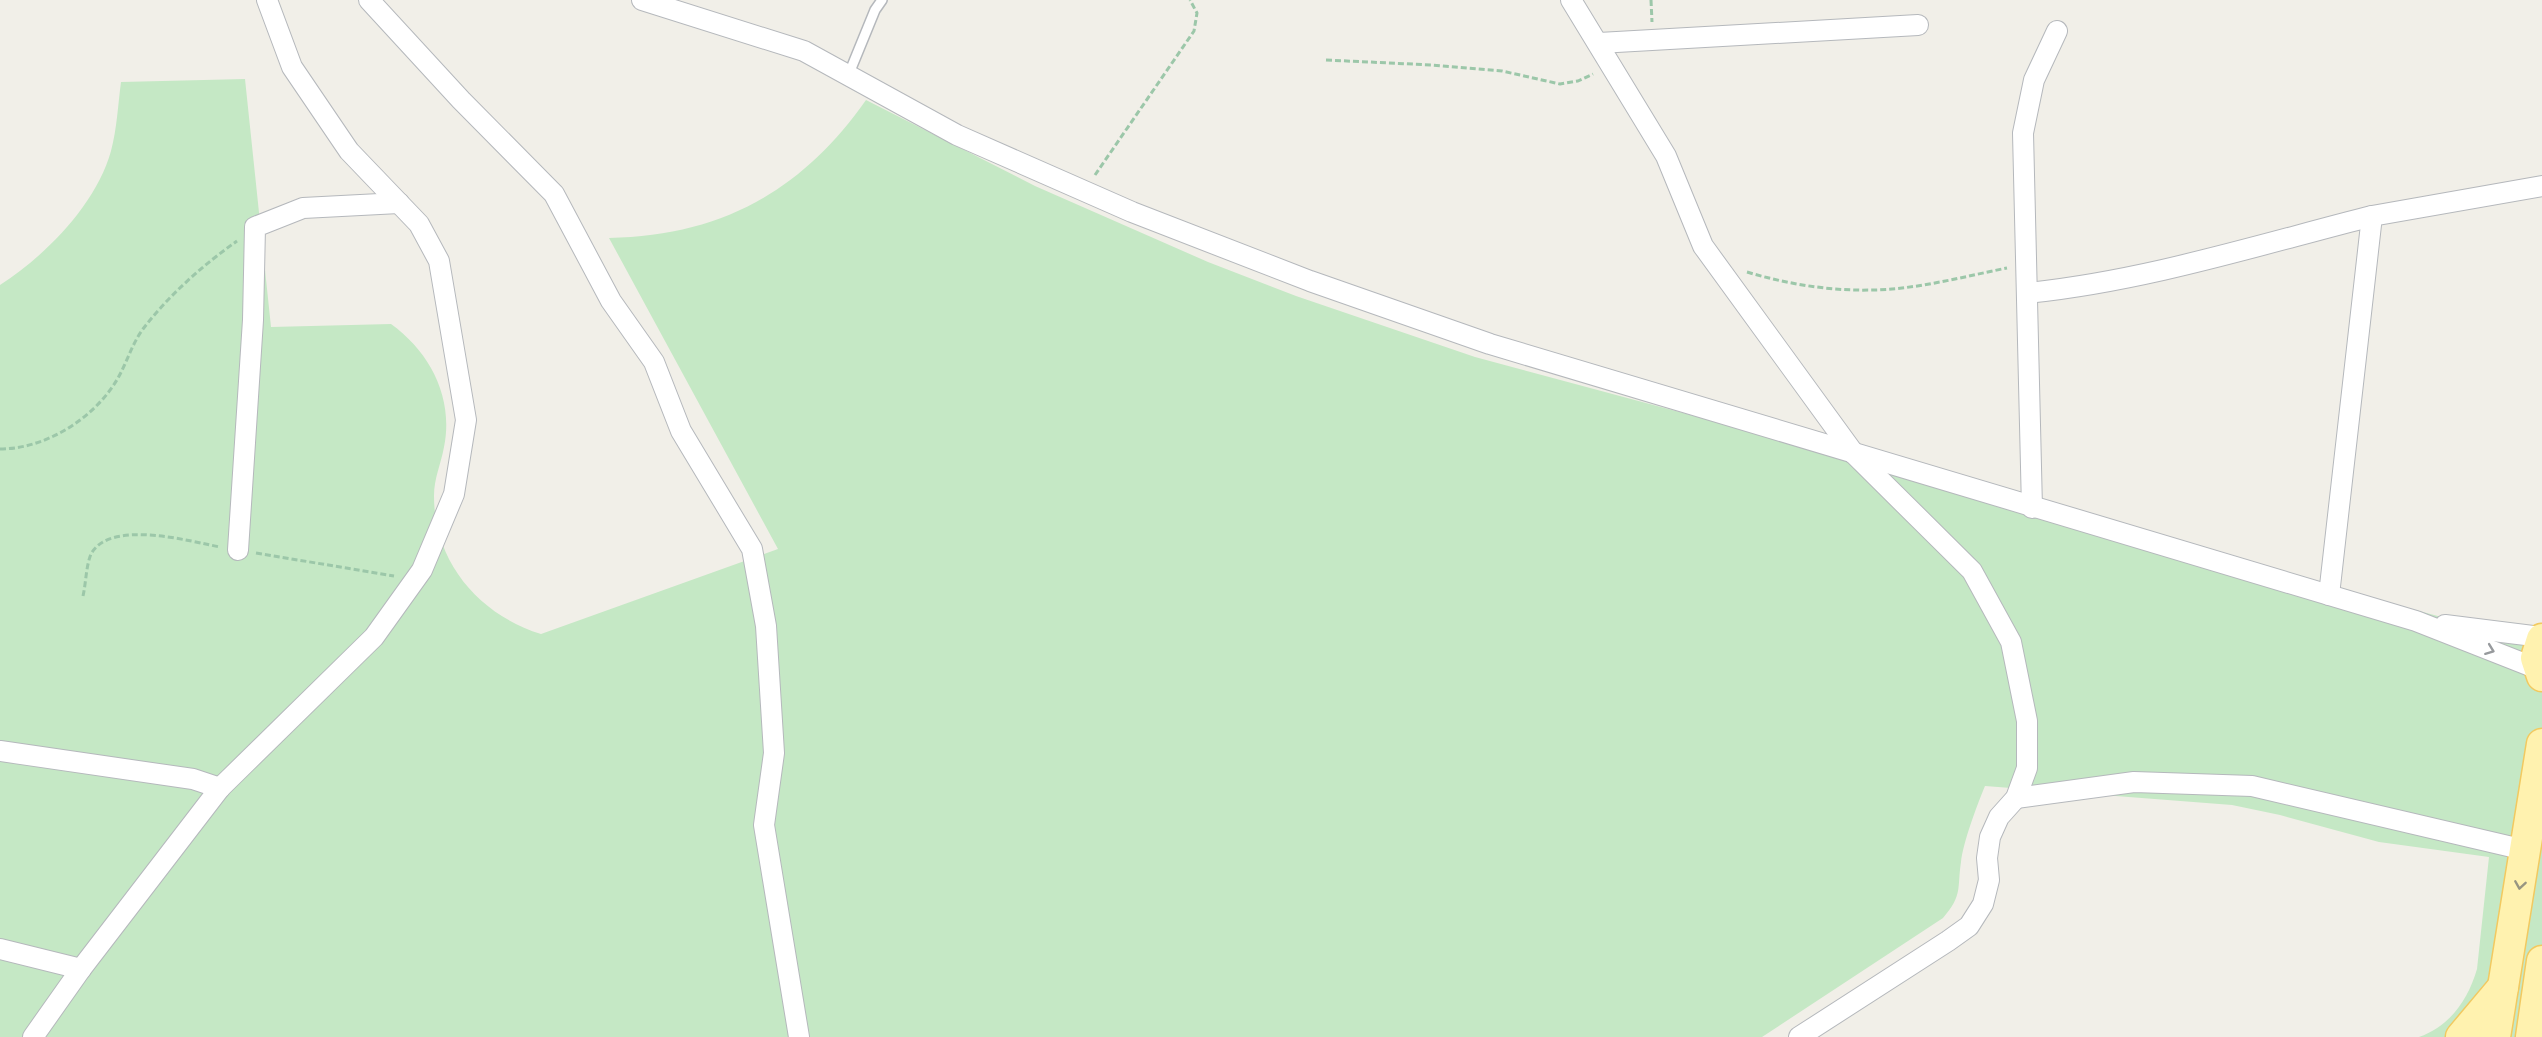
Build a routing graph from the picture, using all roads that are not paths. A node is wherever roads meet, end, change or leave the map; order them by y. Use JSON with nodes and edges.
{"nodes":[{"id":1,"x":267,"y":0,"type":"edge"},
{"id":2,"x":369,"y":0,"type":"edge"},
{"id":3,"x":642,"y":0,"type":"edge"},
{"id":4,"x":882,"y":0,"type":"edge"},
{"id":5,"x":1571,"y":0,"type":"edge"},
{"id":6,"x":1918,"y":26,"type":"dead end"},
{"id":7,"x":2057,"y":31,"type":"dead end"},
{"id":8,"x":1604,"y":52,"type":"junction"},
{"id":9,"x":848,"y":76,"type":"junction"},
{"id":10,"x":2542,"y":186,"type":"edge"},
{"id":11,"x":399,"y":203,"type":"junction"},
{"id":12,"x":2372,"y":216,"type":"junction"},
{"id":13,"x":2027,"y":292,"type":"junction"},
{"id":14,"x":1855,"y":455,"type":"junction"},
{"id":15,"x":2032,"y":508,"type":"junction"},
{"id":16,"x":238,"y":550,"type":"dead end"},
{"id":17,"x":2329,"y":595,"type":"junction"},
{"id":18,"x":2416,"y":621,"type":"junction"},
{"id":19,"x":2542,"y":638,"type":"edge"},
{"id":20,"x":2540,"y":673,"type":"edge"},
{"id":21,"x":2542,"y":744,"type":"edge"},
{"id":22,"x":0,"y":751,"type":"edge"},
{"id":23,"x":220,"y":788,"type":"junction"},
{"id":24,"x":2016,"y":798,"type":"junction"},
{"id":25,"x":2525,"y":850,"type":"junction"},
{"id":26,"x":0,"y":949,"type":"edge"},
{"id":27,"x":2542,"y":961,"type":"edge"},
{"id":28,"x":81,"y":969,"type":"junction"},
{"id":29,"x":2504,"y":984,"type":"junction"},
{"id":30,"x":33,"y":1037,"type":"edge"},
{"id":31,"x":799,"y":1037,"type":"edge"},
{"id":32,"x":1799,"y":1037,"type":"edge"},
{"id":33,"x":2460,"y":1037,"type":"edge"},
{"id":34,"x":2495,"y":1037,"type":"edge"},
{"id":35,"x":2531,"y":1037,"type":"edge"}],
"edges":[{"from":1,"to":11,"type":"street"},
{"from":2,"to":31,"type":"street"},
{"from":3,"to":9,"type":"street"},
{"from":4,"to":9,"type":"lane"},
{"from":5,"to":8,"type":"street"},
{"from":6,"to":8,"type":"street"},
{"from":7,"to":13,"type":"street"},
{"from":8,"to":14,"type":"street"},
{"from":9,"to":14,"type":"street"},
{"from":10,"to":12,"type":"street"},
{"from":11,"to":16,"type":"street"},
{"from":11,"to":23,"type":"street"},
{"from":12,"to":13,"type":"street"},
{"from":12,"to":17,"type":"street"},
{"from":13,"to":15,"type":"street"},
{"from":14,"to":15,"type":"street"},
{"from":14,"to":24,"type":"street"},
{"from":15,"to":17,"type":"street"},
{"from":17,"to":18,"type":"street"},
{"from":18,"to":19,"type":"street"},
{"from":18,"to":20,"type":"street","one_way":true},
{"from":19,"to":20,"type":"main road"},
{"from":21,"to":25,"type":"main road"},
{"from":22,"to":23,"type":"street"},
{"from":23,"to":28,"type":"street"},
{"from":24,"to":25,"type":"street"},
{"from":24,"to":32,"type":"street"},
{"from":25,"to":29,"type":"main road","one_way":true},
{"from":26,"to":28,"type":"street"},
{"from":27,"to":35,"type":"main road"},
{"from":28,"to":30,"type":"street"},
{"from":29,"to":33,"type":"main road"},
{"from":29,"to":34,"type":"main road"}]}
